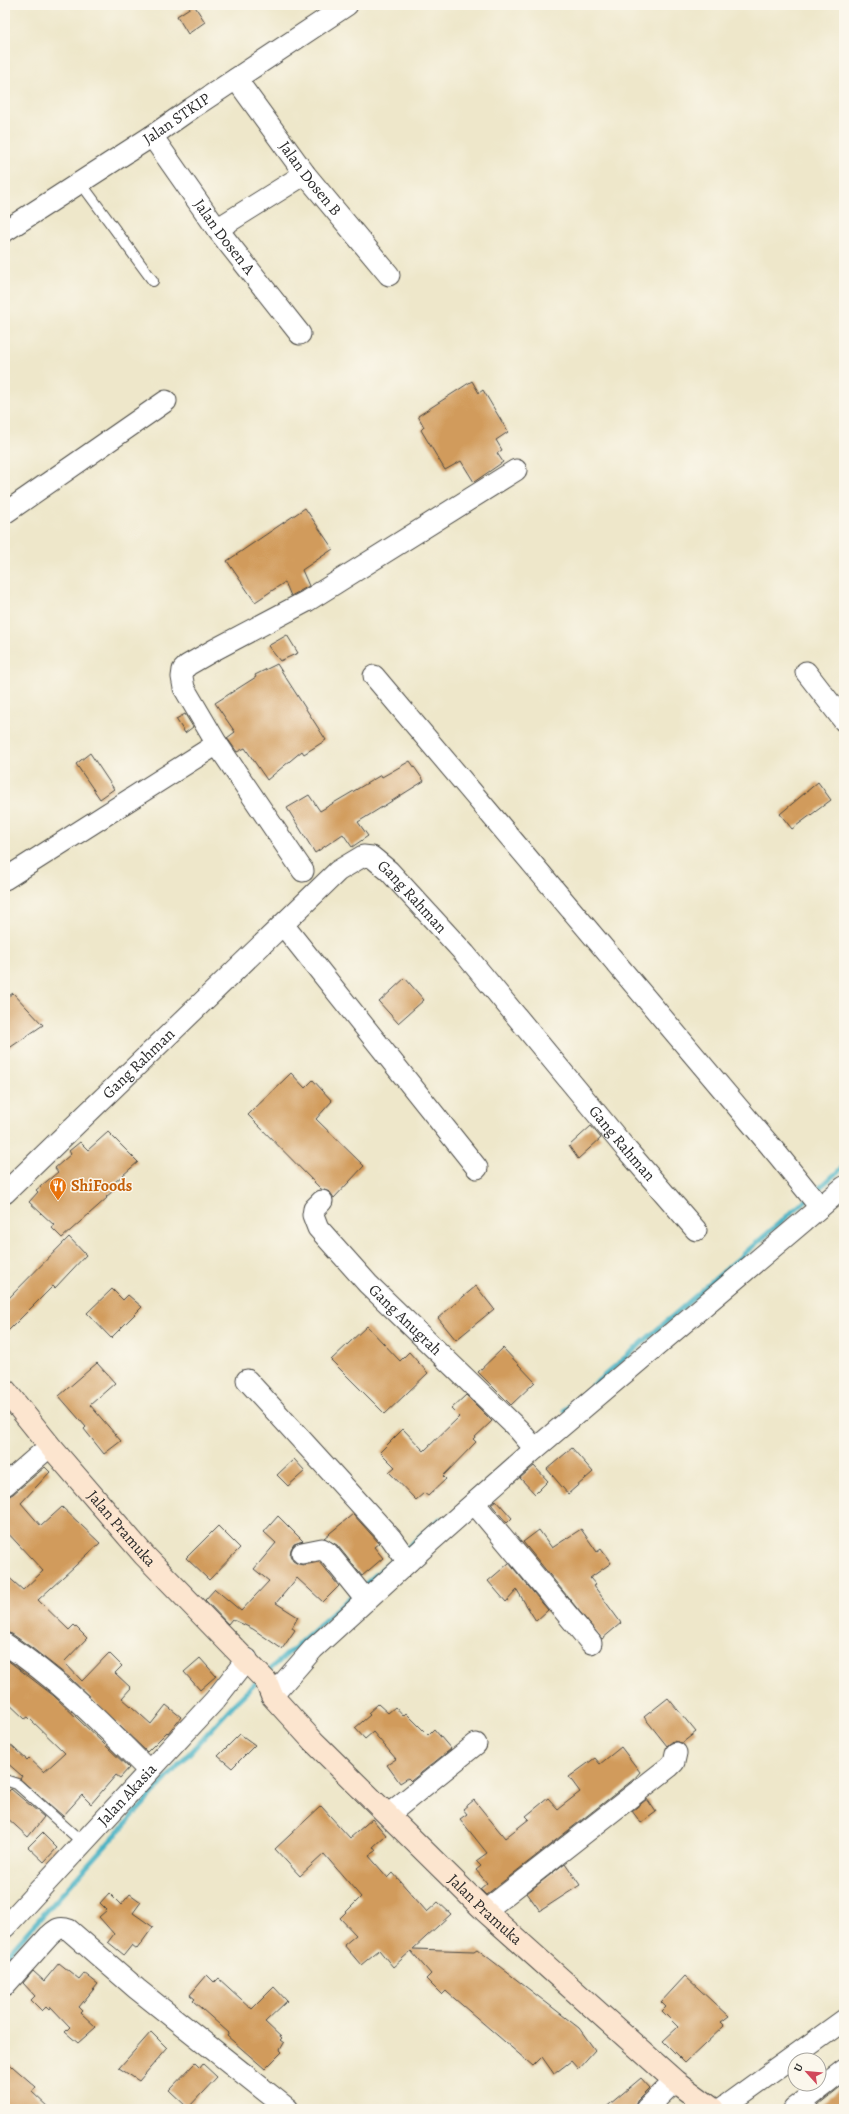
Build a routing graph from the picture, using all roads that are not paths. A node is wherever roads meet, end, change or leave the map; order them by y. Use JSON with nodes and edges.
{"nodes":[{"id":1,"x":347,"y":5,"type":"edge"},
{"id":2,"x":236,"y":79,"type":"junction"},
{"id":3,"x":152,"y":136,"type":"junction"},
{"id":4,"x":305,"y":174,"type":"junction"},
{"id":5,"x":80,"y":182,"type":"junction"},
{"id":6,"x":217,"y":229,"type":"junction"},
{"id":7,"x":5,"y":232,"type":"edge"},
{"id":8,"x":389,"y":275,"type":"dead end"},
{"id":9,"x":153,"y":281,"type":"dead end"},
{"id":10,"x":300,"y":334,"type":"dead end"},
{"id":11,"x":166,"y":401,"type":"dead end"},
{"id":12,"x":516,"y":470,"type":"dead end"},
{"id":13,"x":5,"y":513,"type":"edge"},
{"id":14,"x":806,"y":672,"type":"dead end"},
{"id":15,"x":374,"y":676,"type":"dead end"},
{"id":16,"x":844,"y":721,"type":"edge"},
{"id":17,"x":217,"y":744,"type":"junction"},
{"id":18,"x":303,"y":871,"type":"dead end"},
{"id":19,"x":5,"y":879,"type":"edge"},
{"id":20,"x":284,"y":926,"type":"junction"},
{"id":21,"x":477,"y":1168,"type":"dead end"},
{"id":22,"x":844,"y":1187,"type":"edge"},
{"id":23,"x":5,"y":1193,"type":"edge"},
{"id":24,"x":322,"y":1201,"type":"dead end"},
{"id":25,"x":820,"y":1207,"type":"junction"},
{"id":26,"x":696,"y":1230,"type":"dead end"},
{"id":27,"x":247,"y":1380,"type":"dead end"},
{"id":28,"x":5,"y":1390,"type":"edge"},
{"id":29,"x":529,"y":1442,"type":"junction"},
{"id":30,"x":50,"y":1446,"type":"junction"},
{"id":31,"x":5,"y":1485,"type":"edge"},
{"id":32,"x":474,"y":1503,"type":"junction"},
{"id":33,"x":400,"y":1551,"type":"junction"},
{"id":34,"x":302,"y":1553,"type":"dead end"},
{"id":35,"x":359,"y":1591,"type":"junction"},
{"id":36,"x":591,"y":1643,"type":"dead end"},
{"id":37,"x":5,"y":1644,"type":"edge"},
{"id":38,"x":259,"y":1675,"type":"junction"},
{"id":39,"x":476,"y":1744,"type":"dead end"},
{"id":40,"x":676,"y":1753,"type":"dead end"},
{"id":41,"x":148,"y":1770,"type":"junction"},
{"id":42,"x":5,"y":1780,"type":"edge"},
{"id":43,"x":388,"y":1815,"type":"junction"},
{"id":44,"x":82,"y":1842,"type":"junction"},
{"id":45,"x":485,"y":1911,"type":"junction"},
{"id":46,"x":5,"y":1927,"type":"edge"},
{"id":47,"x":5,"y":1985,"type":"edge"},
{"id":48,"x":844,"y":2020,"type":"edge"},
{"id":49,"x":844,"y":2070,"type":"edge"},
{"id":50,"x":675,"y":2081,"type":"junction"},
{"id":51,"x":288,"y":2109,"type":"edge"},
{"id":52,"x":646,"y":2109,"type":"edge"},
{"id":53,"x":713,"y":2109,"type":"edge"},
{"id":54,"x":721,"y":2109,"type":"edge"},
{"id":55,"x":794,"y":2109,"type":"edge"}],
"edges":[{"from":1,"to":2,"type":"street","name":"Jalan STKIP"},
{"from":2,"to":3,"type":"street","name":"Jalan STKIP"},
{"from":2,"to":4,"type":"street","name":"Jalan Dosen B"},
{"from":3,"to":5,"type":"street","name":"Jalan STKIP"},
{"from":3,"to":6,"type":"street","name":"Jalan Dosen A"},
{"from":4,"to":6,"type":"street"},
{"from":4,"to":8,"type":"street","name":"Jalan Dosen B"},
{"from":5,"to":7,"type":"street","name":"Jalan STKIP"},
{"from":5,"to":9,"type":"lane"},
{"from":6,"to":10,"type":"street","name":"Jalan Dosen A"},
{"from":11,"to":13,"type":"street"},
{"from":12,"to":17,"type":"street"},
{"from":14,"to":16,"type":"street"},
{"from":15,"to":25,"type":"street"},
{"from":17,"to":18,"type":"street"},
{"from":17,"to":19,"type":"street"},
{"from":20,"to":21,"type":"street"},
{"from":20,"to":23,"type":"street","name":"Gang Rahman"},
{"from":20,"to":26,"type":"street","name":"Gang Rahman"},
{"from":22,"to":25,"type":"street","name":"Jalan Akasia"},
{"from":24,"to":29,"type":"street","name":"Gang Anugrah"},
{"from":25,"to":29,"type":"street","name":"Jalan Akasia"},
{"from":27,"to":33,"type":"street"},
{"from":28,"to":30,"type":"street","name":"Jalan Pramuka"},
{"from":29,"to":32,"type":"street","name":"Jalan Akasia"},
{"from":30,"to":31,"type":"street"},
{"from":30,"to":38,"type":"street","name":"Jalan Pramuka"},
{"from":32,"to":33,"type":"street","name":"Jalan Akasia"},
{"from":32,"to":36,"type":"street"},
{"from":33,"to":35,"type":"street","name":"Jalan Akasia"},
{"from":34,"to":35,"type":"street"},
{"from":35,"to":38,"type":"street","name":"Jalan Akasia"},
{"from":37,"to":41,"type":"street"},
{"from":38,"to":41,"type":"street","name":"Jalan Akasia"},
{"from":38,"to":43,"type":"street","name":"Jalan Pramuka"},
{"from":39,"to":43,"type":"street"},
{"from":40,"to":45,"type":"street"},
{"from":41,"to":44,"type":"street","name":"Jalan Akasia"},
{"from":42,"to":44,"type":"lane"},
{"from":43,"to":45,"type":"street","name":"Jalan Pramuka"},
{"from":44,"to":46,"type":"street","name":"Jalan Akasia"},
{"from":45,"to":50,"type":"street","name":"Jalan Pramuka"},
{"from":47,"to":51,"type":"street"},
{"from":48,"to":54,"type":"street"},
{"from":49,"to":55,"type":"street"},
{"from":50,"to":52,"type":"street"},
{"from":50,"to":53,"type":"street","name":"Jalan Pramuka"}]}
